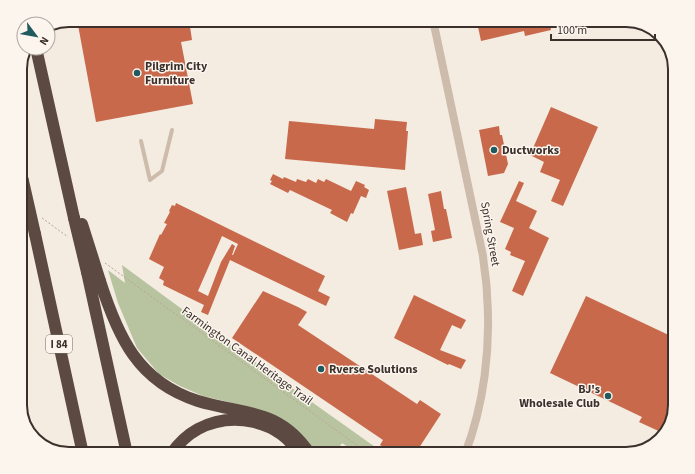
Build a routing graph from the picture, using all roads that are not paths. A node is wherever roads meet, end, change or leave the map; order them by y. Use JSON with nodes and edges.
{"nodes":[{"id":1,"x":434,"y":27,"type":"edge"},
{"id":2,"x":38,"y":56,"type":"edge"},
{"id":3,"x":172,"y":130,"type":"dead end"},
{"id":4,"x":141,"y":141,"type":"dead end"},
{"id":5,"x":27,"y":200,"type":"edge"},
{"id":6,"x":78,"y":221,"type":"junction"},
{"id":7,"x":81,"y":447,"type":"edge"},
{"id":8,"x":125,"y":447,"type":"edge"},
{"id":9,"x":177,"y":447,"type":"edge"},
{"id":10,"x":293,"y":447,"type":"edge"},
{"id":11,"x":305,"y":447,"type":"edge"},
{"id":12,"x":468,"y":447,"type":"edge"}],
"edges":[{"from":1,"to":12,"type":"street","name":"Spring Street"},
{"from":2,"to":6,"type":"highway"},
{"from":3,"to":4,"type":"lane"},
{"from":5,"to":7,"type":"highway","number":"I 84","bridge":true},
{"from":6,"to":8,"type":"highway","bridge":true},
{"from":6,"to":11,"type":"highway","bridge":true},
{"from":9,"to":10,"type":"highway"}]}
